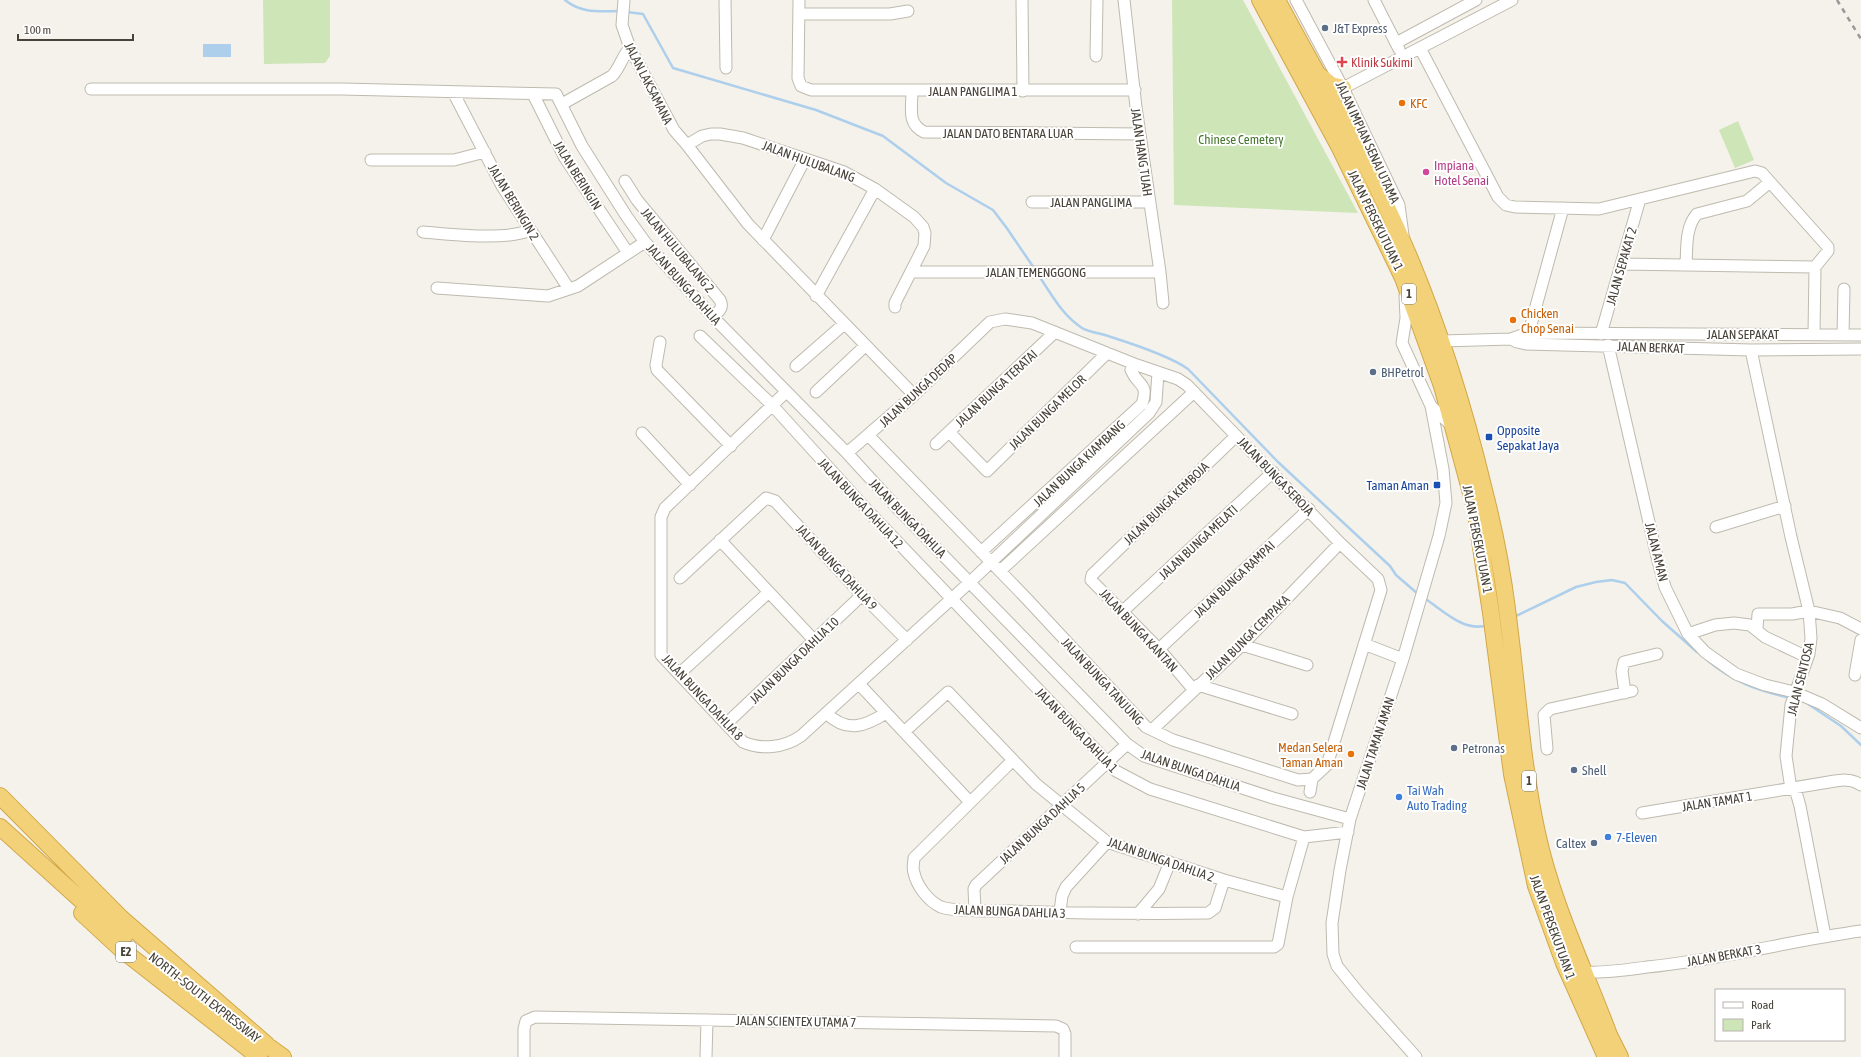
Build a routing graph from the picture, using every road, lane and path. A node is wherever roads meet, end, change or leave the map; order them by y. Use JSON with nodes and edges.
{"nodes":[{"id":1,"x":725,"y":0,"type":"edge"},
{"id":2,"x":799,"y":0,"type":"edge"},
{"id":3,"x":1022,"y":0,"type":"edge"},
{"id":4,"x":1097,"y":0,"type":"edge"},
{"id":5,"x":1124,"y":0,"type":"edge"},
{"id":6,"x":1260,"y":0,"type":"edge"},
{"id":7,"x":1277,"y":0,"type":"edge"},
{"id":8,"x":1296,"y":0,"type":"edge"},
{"id":9,"x":1374,"y":0,"type":"edge"},
{"id":10,"x":1476,"y":0,"type":"edge"},
{"id":11,"x":1512,"y":0,"type":"edge"},
{"id":12,"x":624,"y":2,"type":"edge"},
{"id":13,"x":908,"y":11,"type":"dead end"},
{"id":14,"x":798,"y":14,"type":"junction"},
{"id":15,"x":1396,"y":43,"type":"junction"},
{"id":16,"x":630,"y":48,"type":"junction"},
{"id":17,"x":1420,"y":48,"type":"junction"},
{"id":18,"x":1096,"y":56,"type":"dead end"},
{"id":19,"x":1403,"y":57,"type":"junction"},
{"id":20,"x":726,"y":68,"type":"dead end"},
{"id":21,"x":1314,"y":71,"type":"junction"},
{"id":22,"x":1343,"y":88,"type":"junction"},
{"id":23,"x":91,"y":89,"type":"dead end"},
{"id":24,"x":1135,"y":90,"type":"junction"},
{"id":25,"x":912,"y":91,"type":"junction"},
{"id":26,"x":1023,"y":91,"type":"junction"},
{"id":27,"x":453,"y":92,"type":"junction"},
{"id":28,"x":533,"y":94,"type":"junction"},
{"id":29,"x":559,"y":100,"type":"junction"},
{"id":30,"x":1140,"y":134,"type":"junction"},
{"id":31,"x":687,"y":145,"type":"junction"},
{"id":32,"x":485,"y":152,"type":"junction"},
{"id":33,"x":805,"y":159,"type":"junction"},
{"id":34,"x":371,"y":160,"type":"dead end"},
{"id":35,"x":625,"y":182,"type":"dead end"},
{"id":36,"x":1770,"y":182,"type":"junction"},
{"id":37,"x":875,"y":189,"type":"junction"},
{"id":38,"x":1640,"y":199,"type":"junction"},
{"id":39,"x":1032,"y":202,"type":"dead end"},
{"id":40,"x":1149,"y":202,"type":"junction"},
{"id":41,"x":1563,"y":208,"type":"junction"},
{"id":42,"x":530,"y":230,"type":"junction"},
{"id":43,"x":423,"y":232,"type":"dead end"},
{"id":44,"x":763,"y":240,"type":"junction"},
{"id":45,"x":645,"y":242,"type":"junction"},
{"id":46,"x":1403,"y":245,"type":"junction"},
{"id":47,"x":628,"y":253,"type":"junction"},
{"id":48,"x":1622,"y":264,"type":"junction"},
{"id":49,"x":1686,"y":265,"type":"junction"},
{"id":50,"x":1814,"y":267,"type":"junction"},
{"id":51,"x":911,"y":272,"type":"junction"},
{"id":52,"x":1160,"y":272,"type":"junction"},
{"id":53,"x":1403,"y":278,"type":"junction"},
{"id":54,"x":437,"y":288,"type":"dead end"},
{"id":55,"x":1844,"y":288,"type":"dead end"},
{"id":56,"x":569,"y":289,"type":"junction"},
{"id":57,"x":816,"y":296,"type":"junction"},
{"id":58,"x":1163,"y":304,"type":"dead end"},
{"id":59,"x":895,"y":306,"type":"dead end"},
{"id":60,"x":714,"y":318,"type":"junction"},
{"id":61,"x":844,"y":324,"type":"junction"},
{"id":62,"x":988,"y":324,"type":"joint"},
{"id":63,"x":1055,"y":332,"type":"junction"},
{"id":64,"x":1601,"y":334,"type":"junction"},
{"id":65,"x":1814,"y":334,"type":"junction"},
{"id":66,"x":1843,"y":335,"type":"junction"},
{"id":67,"x":1861,"y":335,"type":"edge"},
{"id":68,"x":700,"y":336,"type":"dead end"},
{"id":69,"x":1527,"y":339,"type":"junction"},
{"id":70,"x":1442,"y":341,"type":"junction"},
{"id":71,"x":660,"y":342,"type":"dead end"},
{"id":72,"x":1608,"y":345,"type":"junction"},
{"id":73,"x":865,"y":346,"type":"junction"},
{"id":74,"x":1861,"y":349,"type":"edge"},
{"id":75,"x":1751,"y":350,"type":"junction"},
{"id":76,"x":1107,"y":353,"type":"junction"},
{"id":77,"x":1137,"y":365,"type":"junction"},
{"id":78,"x":796,"y":366,"type":"dead end"},
{"id":79,"x":1158,"y":372,"type":"junction"},
{"id":80,"x":786,"y":392,"type":"junction"},
{"id":81,"x":816,"y":392,"type":"dead end"},
{"id":82,"x":1194,"y":392,"type":"junction"},
{"id":83,"x":914,"y":395,"type":"junction"},
{"id":84,"x":772,"y":405,"type":"junction"},
{"id":85,"x":1431,"y":406,"type":"junction"},
{"id":86,"x":1452,"y":426,"type":"junction"},
{"id":87,"x":949,"y":432,"type":"junction"},
{"id":88,"x":642,"y":433,"type":"dead end"},
{"id":89,"x":869,"y":436,"type":"junction"},
{"id":90,"x":1236,"y":436,"type":"junction"},
{"id":91,"x":936,"y":444,"type":"dead end"},
{"id":92,"x":731,"y":446,"type":"junction"},
{"id":93,"x":847,"y":454,"type":"junction"},
{"id":94,"x":1273,"y":472,"type":"junction"},
{"id":95,"x":690,"y":485,"type":"junction"},
{"id":96,"x":1785,"y":506,"type":"junction"},
{"id":97,"x":1309,"y":509,"type":"junction"},
{"id":98,"x":1716,"y":526,"type":"dead end"},
{"id":99,"x":720,"y":540,"type":"junction"},
{"id":100,"x":1340,"y":543,"type":"junction"},
{"id":101,"x":981,"y":552,"type":"junction"},
{"id":102,"x":992,"y":562,"type":"junction"},
{"id":103,"x":1095,"y":570,"type":"joint"},
{"id":104,"x":1000,"y":571,"type":"junction"},
{"id":105,"x":680,"y":578,"type":"dead end"},
{"id":106,"x":970,"y":582,"type":"junction"},
{"id":107,"x":768,"y":592,"type":"junction"},
{"id":108,"x":862,"y":595,"type":"junction"},
{"id":109,"x":952,"y":599,"type":"junction"},
{"id":110,"x":1123,"y":611,"type":"junction"},
{"id":111,"x":1809,"y":611,"type":"junction"},
{"id":112,"x":1757,"y":629,"type":"junction"},
{"id":113,"x":1861,"y":629,"type":"edge"},
{"id":114,"x":1688,"y":634,"type":"junction"},
{"id":115,"x":814,"y":640,"type":"junction"},
{"id":116,"x":907,"y":640,"type":"junction"},
{"id":117,"x":1861,"y":640,"type":"edge"},
{"id":118,"x":1364,"y":644,"type":"junction"},
{"id":119,"x":1242,"y":645,"type":"junction"},
{"id":120,"x":1159,"y":649,"type":"junction"},
{"id":121,"x":1657,"y":654,"type":"dead end"},
{"id":122,"x":1807,"y":657,"type":"junction"},
{"id":123,"x":1403,"y":659,"type":"junction"},
{"id":124,"x":1307,"y":665,"type":"dead end"},
{"id":125,"x":679,"y":674,"type":"junction"},
{"id":126,"x":1855,"y":675,"type":"dead end"},
{"id":127,"x":859,"y":684,"type":"junction"},
{"id":128,"x":1196,"y":687,"type":"junction"},
{"id":129,"x":1794,"y":692,"type":"junction"},
{"id":130,"x":886,"y":713,"type":"junction"},
{"id":131,"x":826,"y":714,"type":"junction"},
{"id":132,"x":1292,"y":714,"type":"dead end"},
{"id":133,"x":726,"y":724,"type":"junction"},
{"id":134,"x":1861,"y":728,"type":"edge"},
{"id":135,"x":1152,"y":730,"type":"junction"},
{"id":136,"x":904,"y":732,"type":"junction"},
{"id":137,"x":1126,"y":744,"type":"junction"},
{"id":138,"x":1548,"y":749,"type":"dead end"},
{"id":139,"x":1013,"y":760,"type":"junction"},
{"id":140,"x":1107,"y":763,"type":"junction"},
{"id":141,"x":1312,"y":779,"type":"junction"},
{"id":142,"x":1861,"y":785,"type":"edge"},
{"id":143,"x":1791,"y":789,"type":"junction"},
{"id":144,"x":1310,"y":792,"type":"dead end"},
{"id":145,"x":0,"y":796,"type":"edge"},
{"id":146,"x":970,"y":802,"type":"junction"},
{"id":147,"x":1060,"y":805,"type":"junction"},
{"id":148,"x":1642,"y":813,"type":"dead end"},
{"id":149,"x":1350,"y":819,"type":"junction"},
{"id":150,"x":0,"y":827,"type":"edge"},
{"id":151,"x":1348,"y":832,"type":"junction"},
{"id":152,"x":1304,"y":837,"type":"junction"},
{"id":153,"x":0,"y":839,"type":"edge"},
{"id":154,"x":1107,"y":842,"type":"junction"},
{"id":155,"x":1170,"y":862,"type":"junction"},
{"id":156,"x":1224,"y":880,"type":"junction"},
{"id":157,"x":1287,"y":897,"type":"junction"},
{"id":158,"x":975,"y":910,"type":"junction"},
{"id":159,"x":1060,"y":912,"type":"junction"},
{"id":160,"x":1138,"y":914,"type":"junction"},
{"id":161,"x":1861,"y":931,"type":"edge"},
{"id":162,"x":1825,"y":936,"type":"junction"},
{"id":163,"x":1076,"y":947,"type":"dead end"},
{"id":164,"x":1586,"y":972,"type":"junction"},
{"id":165,"x":707,"y":1020,"type":"junction"},
{"id":166,"x":263,"y":1051,"type":"edge"},
{"id":167,"x":1406,"y":1052,"type":"edge"},
{"id":168,"x":283,"y":1057,"type":"edge"},
{"id":169,"x":524,"y":1057,"type":"edge"},
{"id":170,"x":706,"y":1057,"type":"edge"},
{"id":171,"x":1065,"y":1057,"type":"edge"},
{"id":172,"x":1416,"y":1057,"type":"edge"},
{"id":173,"x":1606,"y":1057,"type":"edge"},
{"id":174,"x":1620,"y":1057,"type":"edge"}],
"edges":[{"from":1,"to":20,"type":"street"},
{"from":2,"to":14,"type":"street"},
{"from":3,"to":26,"type":"street"},
{"from":4,"to":18,"type":"street"},
{"from":5,"to":24,"type":"street","name":"JALAN HANG TUAH"},
{"from":6,"to":53,"type":"highway","name":"JALAN PERSEKUTUAN 1","number":"1"},
{"from":7,"to":21,"type":"highway","name":"JALAN PERSEKUTUAN 1","number":"1"},
{"from":8,"to":22,"type":"street","name":"JALAN IMPIAN SENAI UTAMA"},
{"from":9,"to":15,"type":"street"},
{"from":10,"to":15,"type":"street"},
{"from":11,"to":17,"type":"street"},
{"from":12,"to":16,"type":"street","name":"JALAN LAKSAMANA"},
{"from":13,"to":14,"type":"street"},
{"from":14,"to":25,"type":"street","name":"JALAN PANGLIMA 1"},
{"from":15,"to":19,"type":"street"},
{"from":16,"to":29,"type":"street"},
{"from":16,"to":31,"type":"street","name":"JALAN LAKSAMANA"},
{"from":17,"to":19,"type":"street"},
{"from":17,"to":41,"type":"street"},
{"from":19,"to":22,"type":"street"},
{"from":21,"to":22,"type":"highway"},
{"from":21,"to":46,"type":"highway","name":"JALAN PERSEKUTUAN 1","number":"1"},
{"from":22,"to":46,"type":"street","name":"JALAN IMPIAN SENAI UTAMA"},
{"from":23,"to":27,"type":"street"},
{"from":24,"to":26,"type":"street","name":"JALAN PANGLIMA 1"},
{"from":24,"to":30,"type":"street","name":"JALAN HANG TUAH"},
{"from":25,"to":26,"type":"street","name":"JALAN PANGLIMA 1"},
{"from":25,"to":30,"type":"street","name":"JALAN DATO BENTARA LUAR"},
{"from":27,"to":28,"type":"street"},
{"from":27,"to":32,"type":"street","name":"JALAN BERINGIN 2"},
{"from":28,"to":29,"type":"street"},
{"from":28,"to":47,"type":"street","name":"JALAN BERINGIN"},
{"from":29,"to":45,"type":"street","name":"JALAN BUNGA DAHLIA"},
{"from":30,"to":40,"type":"street","name":"JALAN HANG TUAH"},
{"from":31,"to":33,"type":"street","name":"JALAN HULUBALANG"},
{"from":31,"to":44,"type":"street","name":"JALAN LAKSAMANA"},
{"from":32,"to":34,"type":"street"},
{"from":32,"to":42,"type":"street","name":"JALAN BERINGIN 2"},
{"from":33,"to":37,"type":"street","name":"JALAN HULUBALANG"},
{"from":33,"to":44,"type":"street"},
{"from":35,"to":60,"type":"street","name":"JALAN HULUBALANG 2"},
{"from":36,"to":38,"type":"street"},
{"from":36,"to":49,"type":"street"},
{"from":36,"to":50,"type":"street"},
{"from":37,"to":51,"type":"street","name":"JALAN HULUBALANG"},
{"from":37,"to":57,"type":"street"},
{"from":38,"to":41,"type":"street"},
{"from":38,"to":48,"type":"street","name":"JALAN SEPAKAT 2"},
{"from":39,"to":40,"type":"street","name":"JALAN PANGLIMA"},
{"from":40,"to":52,"type":"street","name":"JALAN HANG TUAH"},
{"from":41,"to":69,"type":"street"},
{"from":42,"to":43,"type":"street"},
{"from":42,"to":56,"type":"street","name":"JALAN BERINGIN 2"},
{"from":44,"to":57,"type":"street","name":"JALAN LAKSAMANA"},
{"from":45,"to":47,"type":"street"},
{"from":45,"to":60,"type":"street","name":"JALAN BUNGA DAHLIA"},
{"from":46,"to":70,"type":"highway","name":"JALAN PERSEKUTUAN 1","number":"1"},
{"from":47,"to":56,"type":"street"},
{"from":48,"to":49,"type":"street"},
{"from":48,"to":64,"type":"street","name":"JALAN SEPAKAT 2"},
{"from":49,"to":50,"type":"street"},
{"from":50,"to":65,"type":"street"},
{"from":51,"to":52,"type":"street","name":"JALAN TEMENGGONG"},
{"from":51,"to":59,"type":"street"},
{"from":52,"to":58,"type":"street","name":"JALAN HANG TUAH"},
{"from":53,"to":85,"type":"street"},
{"from":53,"to":86,"type":"highway","name":"JALAN PERSEKUTUAN 1","number":"1"},
{"from":54,"to":56,"type":"street"},
{"from":55,"to":66,"type":"street"},
{"from":57,"to":61,"type":"street","name":"JALAN LAKSAMANA"},
{"from":60,"to":80,"type":"street","name":"JALAN BUNGA DAHLIA"},
{"from":61,"to":73,"type":"street","name":"JALAN LAKSAMANA"},
{"from":61,"to":78,"type":"street"},
{"from":62,"to":63,"type":"street","name":"JALAN BUNGA SEROJA"},
{"from":62,"to":83,"type":"street","name":"JALAN BUNGA DEDAP"},
{"from":63,"to":76,"type":"street","name":"JALAN BUNGA SEROJA"},
{"from":63,"to":87,"type":"street","name":"JALAN BUNGA TERATAI"},
{"from":64,"to":65,"type":"street","name":"JALAN SEPAKAT"},
{"from":64,"to":69,"type":"street","name":"JALAN SEPAKAT"},
{"from":65,"to":66,"type":"street","name":"JALAN SEPAKAT"},
{"from":66,"to":67,"type":"street","name":"JALAN SEPAKAT"},
{"from":68,"to":84,"type":"street","name":"JALAN BUNGA DAHLIA 12"},
{"from":69,"to":70,"type":"street","name":"JALAN BERKAT"},
{"from":69,"to":72,"type":"street","name":"JALAN BERKAT"},
{"from":70,"to":164,"type":"highway","name":"JALAN PERSEKUTUAN 1","number":"1"},
{"from":71,"to":92,"type":"street"},
{"from":72,"to":75,"type":"street","name":"JALAN BERKAT"},
{"from":72,"to":114,"type":"street","name":"JALAN AMAN"},
{"from":73,"to":81,"type":"street"},
{"from":73,"to":83,"type":"street","name":"JALAN LAKSAMANA"},
{"from":74,"to":75,"type":"street","name":"JALAN BERKAT"},
{"from":75,"to":96,"type":"street","name":"JALAN SENTOSA"},
{"from":76,"to":77,"type":"street","name":"JALAN BUNGA SEROJA"},
{"from":76,"to":87,"type":"street","name":"JALAN BUNGA MELOR"},
{"from":77,"to":79,"type":"street","name":"JALAN BUNGA SEROJA"},
{"from":77,"to":101,"type":"street","name":"JALAN BUNGA KIAMBANG"},
{"from":79,"to":82,"type":"street","name":"JALAN BUNGA SEROJA"},
{"from":79,"to":102,"type":"street","name":"JALAN BUNGA DAHLIA 8"},
{"from":80,"to":84,"type":"street","name":"JALAN BUNGA DAHLIA 8"},
{"from":80,"to":93,"type":"street","name":"JALAN BUNGA DAHLIA"},
{"from":82,"to":90,"type":"street","name":"JALAN BUNGA SEROJA"},
{"from":82,"to":104,"type":"street","name":"JALAN BUNGA KIAMBANG"},
{"from":83,"to":89,"type":"street","name":"JALAN BUNGA DEDAP"},
{"from":84,"to":92,"type":"street","name":"JALAN BUNGA DAHLIA 8"},
{"from":84,"to":109,"type":"street","name":"JALAN BUNGA DAHLIA 12"},
{"from":85,"to":86,"type":"street"},
{"from":85,"to":123,"type":"street","name":"JALAN TAMAN AMAN"},
{"from":86,"to":173,"type":"highway","name":"JALAN PERSEKUTUAN 1","number":"1"},
{"from":87,"to":91,"type":"street","name":"JALAN BUNGA TERATAI"},
{"from":88,"to":95,"type":"street"},
{"from":89,"to":93,"type":"street","name":"JALAN BUNGA DEDAP"},
{"from":89,"to":101,"type":"street","name":"JALAN BUNGA TANJUNG"},
{"from":90,"to":94,"type":"street","name":"JALAN BUNGA SEROJA"},
{"from":90,"to":103,"type":"street","name":"JALAN BUNGA KEMBOJA"},
{"from":92,"to":95,"type":"street","name":"JALAN BUNGA DAHLIA 8"},
{"from":93,"to":106,"type":"street","name":"JALAN BUNGA DAHLIA"},
{"from":94,"to":97,"type":"street","name":"JALAN BUNGA SEROJA"},
{"from":94,"to":110,"type":"street","name":"JALAN BUNGA MELATI"},
{"from":95,"to":125,"type":"street","name":"JALAN BUNGA DAHLIA 8"},
{"from":96,"to":98,"type":"street"},
{"from":96,"to":111,"type":"street","name":"JALAN SENTOSA"},
{"from":97,"to":100,"type":"street","name":"JALAN BUNGA SEROJA"},
{"from":97,"to":120,"type":"street","name":"JALAN BUNGA RAMPAI"},
{"from":99,"to":105,"type":"street"},
{"from":99,"to":107,"type":"street"},
{"from":99,"to":108,"type":"street","name":"JALAN BUNGA DAHLIA 9"},
{"from":100,"to":118,"type":"street","name":"JALAN BUNGA SEROJA"},
{"from":100,"to":119,"type":"street","name":"JALAN BUNGA CEMPAKA"},
{"from":101,"to":102,"type":"street","name":"JALAN BUNGA TANJUNG"},
{"from":102,"to":104,"type":"street","name":"JALAN BUNGA TANJUNG"},
{"from":102,"to":106,"type":"street","name":"JALAN BUNGA DAHLIA 8"},
{"from":103,"to":110,"type":"street","name":"JALAN BUNGA KANTAN"},
{"from":104,"to":135,"type":"street","name":"JALAN BUNGA TANJUNG"},
{"from":106,"to":109,"type":"street","name":"JALAN BUNGA DAHLIA 8"},
{"from":106,"to":137,"type":"street","name":"JALAN BUNGA DAHLIA"},
{"from":107,"to":115,"type":"street"},
{"from":107,"to":125,"type":"street"},
{"from":108,"to":115,"type":"street","name":"JALAN BUNGA DAHLIA 10"},
{"from":108,"to":116,"type":"street","name":"JALAN BUNGA DAHLIA 9"},
{"from":109,"to":116,"type":"street","name":"JALAN BUNGA DAHLIA 8"},
{"from":109,"to":140,"type":"street","name":"JALAN BUNGA DAHLIA 1"},
{"from":110,"to":120,"type":"street","name":"JALAN BUNGA KANTAN"},
{"from":111,"to":112,"type":"street"},
{"from":111,"to":113,"type":"street"},
{"from":111,"to":122,"type":"street","name":"JALAN SENTOSA"},
{"from":112,"to":114,"type":"street"},
{"from":112,"to":122,"type":"street"},
{"from":114,"to":129,"type":"street","name":"JALAN AMAN"},
{"from":115,"to":133,"type":"street","name":"JALAN BUNGA DAHLIA 10"},
{"from":116,"to":127,"type":"street","name":"JALAN BUNGA DAHLIA 8"},
{"from":117,"to":126,"type":"street"},
{"from":118,"to":123,"type":"street"},
{"from":118,"to":141,"type":"street","name":"JALAN BUNGA SEROJA"},
{"from":119,"to":124,"type":"street"},
{"from":119,"to":128,"type":"street","name":"JALAN BUNGA CEMPAKA"},
{"from":120,"to":128,"type":"street","name":"JALAN BUNGA KANTAN"},
{"from":121,"to":138,"type":"street"},
{"from":122,"to":129,"type":"street","name":"JALAN SENTOSA"},
{"from":123,"to":149,"type":"street","name":"JALAN TAMAN AMAN"},
{"from":125,"to":133,"type":"street","name":"JALAN BUNGA DAHLIA 8"},
{"from":127,"to":130,"type":"street"},
{"from":127,"to":131,"type":"street","name":"JALAN BUNGA DAHLIA 8"},
{"from":128,"to":132,"type":"street"},
{"from":128,"to":135,"type":"street","name":"JALAN BUNGA CEMPAKA"},
{"from":129,"to":134,"type":"street","name":"JALAN AMAN"},
{"from":129,"to":143,"type":"street","name":"JALAN SENTOSA"},
{"from":130,"to":131,"type":"street"},
{"from":130,"to":136,"type":"street"},
{"from":131,"to":133,"type":"street","name":"JALAN BUNGA DAHLIA 8"},
{"from":135,"to":141,"type":"street","name":"JALAN BUNGA TANJUNG"},
{"from":136,"to":139,"type":"street","name":"JALAN BUNGA DAHLIA 2"},
{"from":136,"to":146,"type":"street"},
{"from":137,"to":140,"type":"street","name":"JALAN BUNGA DAHLIA 5"},
{"from":137,"to":149,"type":"street","name":"JALAN BUNGA DAHLIA"},
{"from":139,"to":146,"type":"street","name":"JALAN BUNGA DAHLIA 3"},
{"from":139,"to":147,"type":"street","name":"JALAN BUNGA DAHLIA 2"},
{"from":140,"to":147,"type":"street","name":"JALAN BUNGA DAHLIA 5"},
{"from":140,"to":152,"type":"street","name":"JALAN BUNGA DAHLIA 1"},
{"from":141,"to":144,"type":"street"},
{"from":142,"to":143,"type":"street","name":"JALAN TAMAT 1"},
{"from":143,"to":148,"type":"street","name":"JALAN TAMAT 1"},
{"from":143,"to":162,"type":"street","name":"JALAN SENTOSA"},
{"from":145,"to":166,"type":"highway"},
{"from":146,"to":158,"type":"street","name":"JALAN BUNGA DAHLIA 3"},
{"from":147,"to":154,"type":"street","name":"JALAN BUNGA DAHLIA 2"},
{"from":147,"to":158,"type":"street","name":"JALAN BUNGA DAHLIA 5"},
{"from":149,"to":151,"type":"street","name":"JALAN TAMAN AMAN"},
{"from":150,"to":166,"type":"highway","name":"NORTH–SOUTH EXPRESSWAY","number":"E2"},
{"from":151,"to":152,"type":"street","name":"JALAN BUNGA DAHLIA 1"},
{"from":151,"to":167,"type":"street","name":"JALAN TAMAN AMAN"},
{"from":152,"to":157,"type":"street"},
{"from":153,"to":166,"type":"highway","name":"NORTH–SOUTH EXPRESSWAY","number":"E2"},
{"from":154,"to":155,"type":"street","name":"JALAN BUNGA DAHLIA 2"},
{"from":154,"to":159,"type":"street"},
{"from":155,"to":156,"type":"street","name":"JALAN BUNGA DAHLIA 2"},
{"from":155,"to":160,"type":"street"},
{"from":156,"to":157,"type":"street","name":"JALAN BUNGA DAHLIA 2"},
{"from":156,"to":160,"type":"street","name":"JALAN BUNGA DAHLIA 3"},
{"from":157,"to":163,"type":"street"},
{"from":158,"to":159,"type":"street","name":"JALAN BUNGA DAHLIA 3"},
{"from":159,"to":160,"type":"street","name":"JALAN BUNGA DAHLIA 3"},
{"from":161,"to":162,"type":"street","name":"JALAN BERKAT 3"},
{"from":162,"to":164,"type":"street","name":"JALAN BERKAT 3"},
{"from":164,"to":174,"type":"highway","name":"JALAN PERSEKUTUAN 1","number":"1"},
{"from":165,"to":169,"type":"street","name":"JALAN SCIENTEX UTAMA 7"},
{"from":165,"to":170,"type":"street"},
{"from":165,"to":171,"type":"street","name":"JALAN SCIENTEX UTAMA 7"},
{"from":166,"to":168,"type":"highway","name":"NORTH–SOUTH EXPRESSWAY","number":"E2"},
{"from":167,"to":172,"type":"street","name":"JALAN TAMAN AMAN"}]}
